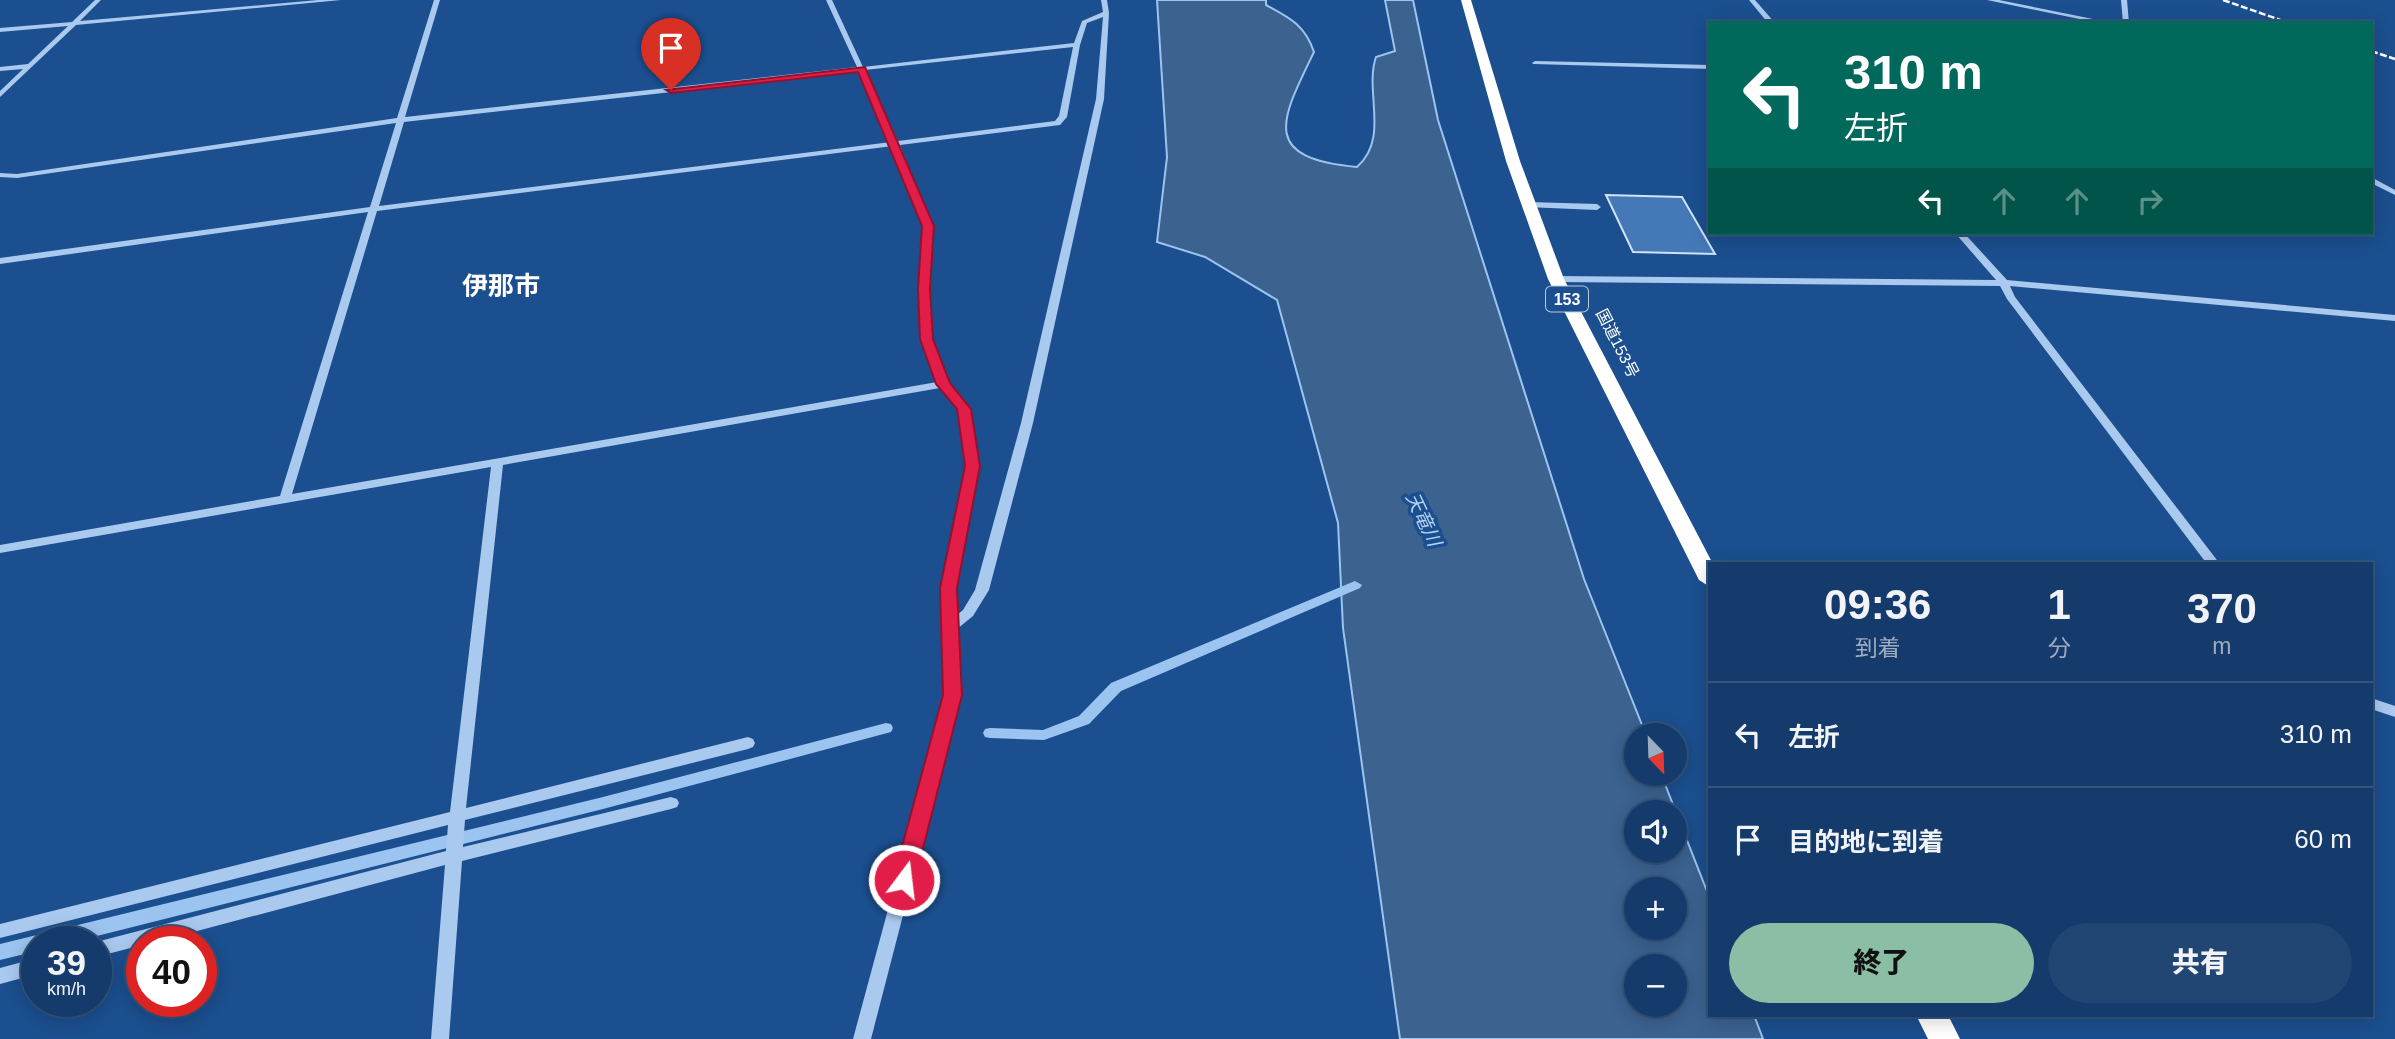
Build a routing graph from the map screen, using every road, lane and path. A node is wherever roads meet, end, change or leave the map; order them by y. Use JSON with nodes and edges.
{"nodes":[{"id":1,"x":98,"y":0,"type":"edge"},
{"id":2,"x":338,"y":0,"type":"edge"},
{"id":3,"x":437,"y":0,"type":"edge"},
{"id":4,"x":829,"y":0,"type":"edge"},
{"id":5,"x":1104,"y":0,"type":"edge"},
{"id":6,"x":1466,"y":0,"type":"edge"},
{"id":7,"x":1752,"y":0,"type":"edge"},
{"id":8,"x":1990,"y":0,"type":"edge"},
{"id":9,"x":2123,"y":0,"type":"edge"},
{"id":10,"x":1106,"y":13,"type":"junction"},
{"id":11,"x":1770,"y":21,"type":"edge"},
{"id":12,"x":2100,"y":21,"type":"edge"},
{"id":13,"x":2126,"y":21,"type":"edge"},
{"id":14,"x":74,"y":23,"type":"junction"},
{"id":15,"x":0,"y":30,"type":"edge"},
{"id":16,"x":1077,"y":45,"type":"junction"},
{"id":17,"x":1535,"y":63,"type":"dead end"},
{"id":18,"x":31,"y":66,"type":"junction"},
{"id":19,"x":1708,"y":67,"type":"edge"},
{"id":20,"x":0,"y":69,"type":"edge"},
{"id":21,"x":862,"y":69,"type":"junction"},
{"id":22,"x":0,"y":95,"type":"edge"},
{"id":23,"x":399,"y":120,"type":"junction"},
{"id":24,"x":896,"y":145,"type":"junction"},
{"id":25,"x":0,"y":175,"type":"edge"},
{"id":26,"x":2373,"y":179,"type":"edge"},
{"id":27,"x":2395,"y":193,"type":"edge"},
{"id":28,"x":1529,"y":205,"type":"junction"},
{"id":29,"x":1597,"y":207,"type":"dead end"},
{"id":30,"x":372,"y":209,"type":"junction"},
{"id":31,"x":1961,"y":235,"type":"edge"},
{"id":32,"x":0,"y":261,"type":"edge"},
{"id":33,"x":1556,"y":279,"type":"junction"},
{"id":34,"x":2004,"y":283,"type":"junction"},
{"id":35,"x":2395,"y":318,"type":"edge"},
{"id":36,"x":943,"y":384,"type":"junction"},
{"id":37,"x":496,"y":464,"type":"junction"},
{"id":38,"x":285,"y":499,"type":"junction"},
{"id":39,"x":0,"y":550,"type":"edge"},
{"id":40,"x":2212,"y":562,"type":"edge"},
{"id":41,"x":1708,"y":576,"type":"edge"},
{"id":42,"x":948,"y":629,"type":"junction"},
{"id":43,"x":2373,"y":704,"type":"edge"},
{"id":44,"x":2395,"y":712,"type":"edge"},
{"id":45,"x":748,"y":743,"type":"dead end"},
{"id":46,"x":671,"y":803,"type":"dead end"},
{"id":47,"x":456,"y":824,"type":"junction"},
{"id":48,"x":454,"y":852,"type":"junction"},
{"id":49,"x":0,"y":931,"type":"edge"},
{"id":50,"x":112,"y":946,"type":"edge"},
{"id":51,"x":21,"y":970,"type":"edge"},
{"id":52,"x":0,"y":976,"type":"edge"},
{"id":53,"x":1932,"y":1017,"type":"edge"},
{"id":54,"x":440,"y":1039,"type":"edge"},
{"id":55,"x":862,"y":1039,"type":"edge"},
{"id":56,"x":1944,"y":1039,"type":"edge"}],
"edges":[{"from":1,"to":14,"type":"street"},
{"from":2,"to":14,"type":"street"},
{"from":3,"to":23,"type":"street"},
{"from":4,"to":21,"type":"street"},
{"from":5,"to":10,"type":"street"},
{"from":6,"to":28,"type":"highway","name":"国道153号","number":"153"},
{"from":7,"to":11,"type":"street"},
{"from":8,"to":12,"type":"street"},
{"from":9,"to":13,"type":"street"},
{"from":10,"to":16,"type":"street"},
{"from":10,"to":42,"type":"street"},
{"from":14,"to":15,"type":"street"},
{"from":14,"to":18,"type":"street"},
{"from":16,"to":21,"type":"street"},
{"from":16,"to":24,"type":"street"},
{"from":17,"to":19,"type":"street"},
{"from":18,"to":20,"type":"street"},
{"from":18,"to":22,"type":"street"},
{"from":21,"to":23,"type":"street"},
{"from":21,"to":24,"type":"street"},
{"from":23,"to":25,"type":"street"},
{"from":23,"to":30,"type":"street"},
{"from":24,"to":30,"type":"street"},
{"from":24,"to":36,"type":"street"},
{"from":26,"to":27,"type":"street"},
{"from":28,"to":29,"type":"street"},
{"from":28,"to":33,"type":"highway","name":"国道153号","number":"153"},
{"from":30,"to":32,"type":"street"},
{"from":30,"to":38,"type":"street"},
{"from":31,"to":34,"type":"street"},
{"from":33,"to":34,"type":"street"},
{"from":33,"to":41,"type":"highway","name":"国道153号","number":"153"},
{"from":34,"to":35,"type":"street"},
{"from":34,"to":40,"type":"street"},
{"from":36,"to":37,"type":"street"},
{"from":36,"to":42,"type":"street"},
{"from":37,"to":38,"type":"street"},
{"from":37,"to":47,"type":"street"},
{"from":38,"to":39,"type":"street"},
{"from":42,"to":55,"type":"street"},
{"from":43,"to":44,"type":"street"},
{"from":45,"to":47,"type":"street"},
{"from":46,"to":48,"type":"street"},
{"from":47,"to":48,"type":"street"},
{"from":47,"to":49,"type":"street"},
{"from":48,"to":50,"type":"street"},
{"from":48,"to":54,"type":"street"},
{"from":51,"to":52,"type":"street"},
{"from":53,"to":56,"type":"highway"}]}
